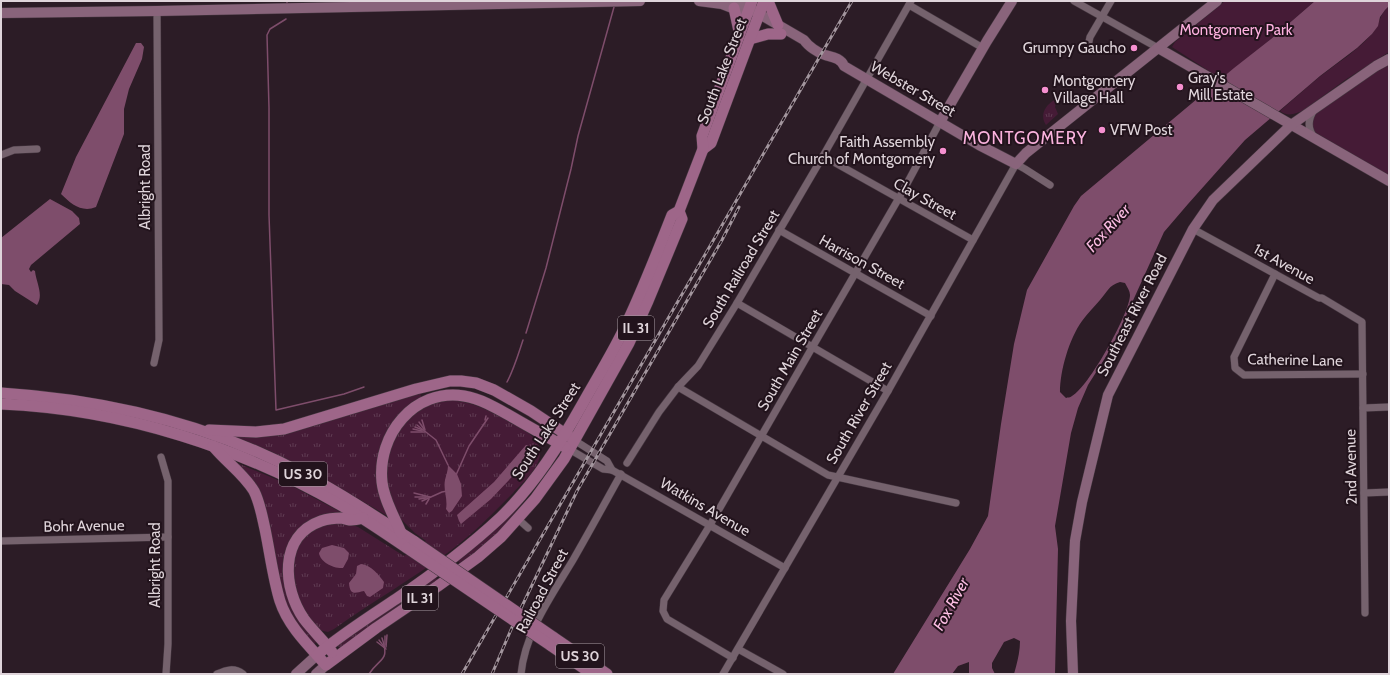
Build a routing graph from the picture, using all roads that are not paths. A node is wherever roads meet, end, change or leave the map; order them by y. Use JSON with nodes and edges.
{"nodes":[{"id":1,"x":640,"y":1,"type":"edge"},
{"id":2,"x":699,"y":1,"type":"edge"},
{"id":3,"x":764,"y":1,"type":"edge"},
{"id":4,"x":768,"y":1,"type":"edge"},
{"id":5,"x":1012,"y":1,"type":"edge"},
{"id":6,"x":1074,"y":1,"type":"edge"},
{"id":7,"x":1111,"y":1,"type":"edge"},
{"id":8,"x":1217,"y":1,"type":"edge"},
{"id":9,"x":910,"y":3,"type":"edge"},
{"id":10,"x":742,"y":5,"type":"edge"},
{"id":11,"x":157,"y":11,"type":"junction"},
{"id":12,"x":1,"y":13,"type":"edge"},
{"id":13,"x":1102,"y":17,"type":"junction"},
{"id":14,"x":758,"y":18,"type":"junction"},
{"id":15,"x":779,"y":29,"type":"junction"},
{"id":16,"x":750,"y":39,"type":"junction"},
{"id":17,"x":1088,"y":46,"type":"dead end"},
{"id":18,"x":983,"y":48,"type":"junction"},
{"id":19,"x":1158,"y":48,"type":"junction"},
{"id":20,"x":1389,"y":59,"type":"edge"},
{"id":21,"x":867,"y":79,"type":"junction"},
{"id":22,"x":1316,"y":108,"type":"junction"},
{"id":23,"x":940,"y":122,"type":"junction"},
{"id":24,"x":1291,"y":125,"type":"junction"},
{"id":25,"x":1315,"y":138,"type":"junction"},
{"id":26,"x":37,"y":149,"type":"dead end"},
{"id":27,"x":703,"y":149,"type":"junction"},
{"id":28,"x":1,"y":155,"type":"edge"},
{"id":29,"x":824,"y":156,"type":"junction"},
{"id":30,"x":1016,"y":164,"type":"junction"},
{"id":31,"x":1389,"y":181,"type":"edge"},
{"id":32,"x":1050,"y":185,"type":"dead end"},
{"id":33,"x":898,"y":198,"type":"junction"},
{"id":34,"x":1193,"y":229,"type":"junction"},
{"id":35,"x":780,"y":230,"type":"junction"},
{"id":36,"x":973,"y":240,"type":"junction"},
{"id":37,"x":855,"y":273,"type":"junction"},
{"id":38,"x":1275,"y":274,"type":"junction"},
{"id":39,"x":737,"y":303,"type":"junction"},
{"id":40,"x":931,"y":316,"type":"junction"},
{"id":41,"x":1362,"y":322,"type":"joint"},
{"id":42,"x":812,"y":348,"type":"junction"},
{"id":43,"x":154,"y":363,"type":"dead end"},
{"id":44,"x":1363,"y":374,"type":"junction"},
{"id":45,"x":678,"y":387,"type":"junction"},
{"id":46,"x":888,"y":391,"type":"junction"},
{"id":47,"x":1,"y":393,"type":"edge"},
{"id":48,"x":1,"y":404,"type":"edge"},
{"id":49,"x":1363,"y":408,"type":"junction"},
{"id":50,"x":1389,"y":408,"type":"edge"},
{"id":51,"x":199,"y":429,"type":"junction"},
{"id":52,"x":761,"y":436,"type":"junction"},
{"id":53,"x":570,"y":441,"type":"junction"},
{"id":54,"x":559,"y":444,"type":"junction"},
{"id":55,"x":213,"y":446,"type":"junction"},
{"id":56,"x":161,"y":457,"type":"dead end"},
{"id":57,"x":627,"y":463,"type":"dead end"},
{"id":58,"x":612,"y":470,"type":"junction"},
{"id":59,"x":620,"y":474,"type":"junction"},
{"id":60,"x":837,"y":478,"type":"junction"},
{"id":61,"x":1389,"y":492,"type":"edge"},
{"id":62,"x":1364,"y":493,"type":"junction"},
{"id":63,"x":956,"y":503,"type":"dead end"},
{"id":64,"x":363,"y":518,"type":"junction"},
{"id":65,"x":518,"y":519,"type":"junction"},
{"id":66,"x":710,"y":525,"type":"junction"},
{"id":67,"x":528,"y":528,"type":"dead end"},
{"id":68,"x":401,"y":533,"type":"junction"},
{"id":69,"x":168,"y":537,"type":"junction"},
{"id":70,"x":1,"y":541,"type":"edge"},
{"id":71,"x":411,"y":545,"type":"junction"},
{"id":72,"x":785,"y":568,"type":"junction"},
{"id":73,"x":1365,"y":613,"type":"dead end"},
{"id":74,"x":551,"y":641,"type":"junction"},
{"id":75,"x":328,"y":646,"type":"junction"},
{"id":76,"x":738,"y":648,"type":"junction"},
{"id":77,"x":317,"y":655,"type":"junction"},
{"id":78,"x":336,"y":657,"type":"junction"},
{"id":79,"x":732,"y":658,"type":"junction"},
{"id":80,"x":326,"y":665,"type":"junction"},
{"id":81,"x":167,"y":674,"type":"edge"},
{"id":82,"x":217,"y":674,"type":"edge"},
{"id":83,"x":242,"y":674,"type":"edge"},
{"id":84,"x":296,"y":674,"type":"edge"},
{"id":85,"x":316,"y":674,"type":"edge"},
{"id":86,"x":521,"y":674,"type":"edge"},
{"id":87,"x":592,"y":674,"type":"edge"},
{"id":88,"x":607,"y":674,"type":"edge"},
{"id":89,"x":723,"y":674,"type":"edge"},
{"id":90,"x":783,"y":674,"type":"edge"},
{"id":91,"x":1073,"y":674,"type":"edge"}],
"edges":[{"from":1,"to":11,"type":"street"},
{"from":2,"to":10,"type":"street","name":"Webster Street"},
{"from":3,"to":14,"type":"main road","name":"South Lake Street","number":"IL 31"},
{"from":4,"to":15,"type":"main road"},
{"from":5,"to":18,"type":"street"},
{"from":6,"to":13,"type":"street"},
{"from":7,"to":13,"type":"street"},
{"from":8,"to":19,"type":"street"},
{"from":9,"to":18,"type":"street"},
{"from":9,"to":21,"type":"street","name":"South Railroad Street"},
{"from":10,"to":14,"type":"street","name":"Webster Street"},
{"from":10,"to":27,"type":"main road","name":"South Lake Street","number":"IL 31"},
{"from":11,"to":12,"type":"street"},
{"from":11,"to":43,"type":"street","name":"Albright Road"},
{"from":13,"to":17,"type":"street"},
{"from":13,"to":19,"type":"street"},
{"from":14,"to":15,"type":"street","name":"Webster Street"},
{"from":14,"to":16,"type":"main road","name":"South Lake Street","number":"IL 31"},
{"from":15,"to":16,"type":"main road"},
{"from":15,"to":21,"type":"street","name":"Webster Street"},
{"from":16,"to":27,"type":"main road","name":"South Lake Street","number":"IL 31"},
{"from":18,"to":23,"type":"street"},
{"from":19,"to":24,"type":"street"},
{"from":19,"to":30,"type":"street"},
{"from":20,"to":22,"type":"street","name":"Southeast River Road"},
{"from":21,"to":23,"type":"street","name":"Webster Street"},
{"from":21,"to":29,"type":"street","name":"South Railroad Street"},
{"from":22,"to":24,"type":"street","name":"Southeast River Road"},
{"from":22,"to":25,"type":"street"},
{"from":23,"to":30,"type":"street","name":"Webster Street"},
{"from":23,"to":33,"type":"street","name":"South Main Street"},
{"from":24,"to":25,"type":"street"},
{"from":24,"to":34,"type":"street","name":"Southeast River Road"},
{"from":25,"to":31,"type":"street"},
{"from":26,"to":28,"type":"street"},
{"from":27,"to":53,"type":"main road","name":"South Lake Street","number":"IL 31"},
{"from":29,"to":33,"type":"street","name":"Clay Street"},
{"from":29,"to":35,"type":"street","name":"South Railroad Street"},
{"from":30,"to":32,"type":"street","name":"Webster Street"},
{"from":30,"to":36,"type":"street","name":"South River Street"},
{"from":33,"to":36,"type":"street","name":"Clay Street"},
{"from":33,"to":37,"type":"street","name":"South Main Street"},
{"from":34,"to":38,"type":"street","name":"1st Avenue"},
{"from":34,"to":91,"type":"street","name":"Southeast River Road"},
{"from":35,"to":37,"type":"street","name":"Harrison Street"},
{"from":35,"to":39,"type":"street","name":"South Railroad Street"},
{"from":36,"to":40,"type":"street","name":"South River Street"},
{"from":37,"to":40,"type":"street","name":"Harrison Street"},
{"from":37,"to":42,"type":"street","name":"South Main Street"},
{"from":38,"to":41,"type":"street","name":"1st Avenue"},
{"from":38,"to":44,"type":"street","name":"Catherine Lane"},
{"from":39,"to":42,"type":"street"},
{"from":39,"to":45,"type":"street","name":"South Railroad Street"},
{"from":40,"to":46,"type":"street","name":"South River Street"},
{"from":41,"to":44,"type":"street","name":"2nd Avenue"},
{"from":42,"to":46,"type":"street"},
{"from":42,"to":52,"type":"street","name":"South Main Street"},
{"from":44,"to":49,"type":"street","name":"2nd Avenue"},
{"from":45,"to":52,"type":"street"},
{"from":45,"to":57,"type":"street","name":"South Railroad Street"},
{"from":46,"to":60,"type":"street","name":"South River Street"},
{"from":47,"to":51,"type":"main road","number":"US 30"},
{"from":48,"to":55,"type":"main road","number":"US 30"},
{"from":49,"to":50,"type":"street"},
{"from":49,"to":62,"type":"street","name":"2nd Avenue"},
{"from":51,"to":53,"type":"main road"},
{"from":51,"to":68,"type":"main road","number":"US 30"},
{"from":52,"to":60,"type":"street"},
{"from":52,"to":66,"type":"street","name":"South Main Street"},
{"from":53,"to":54,"type":"main road","name":"South Lake Street","number":"IL 31"},
{"from":53,"to":58,"type":"street","name":"Watkins Avenue"},
{"from":53,"to":58,"type":"street","name":"Watkins Avenue"},
{"from":53,"to":65,"type":"main road","name":"South Lake Street","number":"IL 31"},
{"from":54,"to":68,"type":"main road"},
{"from":54,"to":75,"type":"main road","name":"South Lake Street","number":"IL 31"},
{"from":55,"to":64,"type":"main road","number":"US 30"},
{"from":55,"to":77,"type":"main road"},
{"from":56,"to":69,"type":"street","name":"Albright Road"},
{"from":58,"to":59,"type":"street","name":"Watkins Avenue"},
{"from":59,"to":66,"type":"street","name":"Watkins Avenue"},
{"from":59,"to":86,"type":"street","name":"Railroad Street"},
{"from":60,"to":63,"type":"street"},
{"from":60,"to":72,"type":"street","name":"South River Street"},
{"from":61,"to":62,"type":"street"},
{"from":62,"to":73,"type":"street","name":"2nd Avenue"},
{"from":64,"to":71,"type":"main road","number":"US 30"},
{"from":64,"to":75,"type":"main road"},
{"from":65,"to":67,"type":"street"},
{"from":65,"to":78,"type":"main road","name":"South Lake Street","number":"IL 31"},
{"from":66,"to":72,"type":"street","name":"Watkins Avenue"},
{"from":66,"to":79,"type":"street","name":"South Main Street"},
{"from":68,"to":71,"type":"main road","number":"US 30"},
{"from":69,"to":70,"type":"street","name":"Bohr Avenue"},
{"from":69,"to":81,"type":"street","name":"Albright Road"},
{"from":71,"to":74,"type":"main road","number":"US 30","bridge":true},
{"from":72,"to":76,"type":"street","name":"South River Street"},
{"from":74,"to":87,"type":"main road","number":"US 30"},
{"from":74,"to":88,"type":"main road","number":"US 30"},
{"from":75,"to":77,"type":"main road","name":"South Lake Street","number":"IL 31"},
{"from":75,"to":78,"type":"main road"},
{"from":76,"to":79,"type":"street","name":"South River Street"},
{"from":76,"to":90,"type":"street"},
{"from":77,"to":80,"type":"main road"},
{"from":77,"to":84,"type":"street","name":"South Lake Street","number":"IL 31"},
{"from":78,"to":80,"type":"main road","name":"South Lake Street","number":"IL 31"},
{"from":79,"to":89,"type":"street","name":"South River Street"},
{"from":80,"to":85,"type":"street","name":"South Lake Street","number":"IL 31"},
{"from":82,"to":83,"type":"street"}]}
